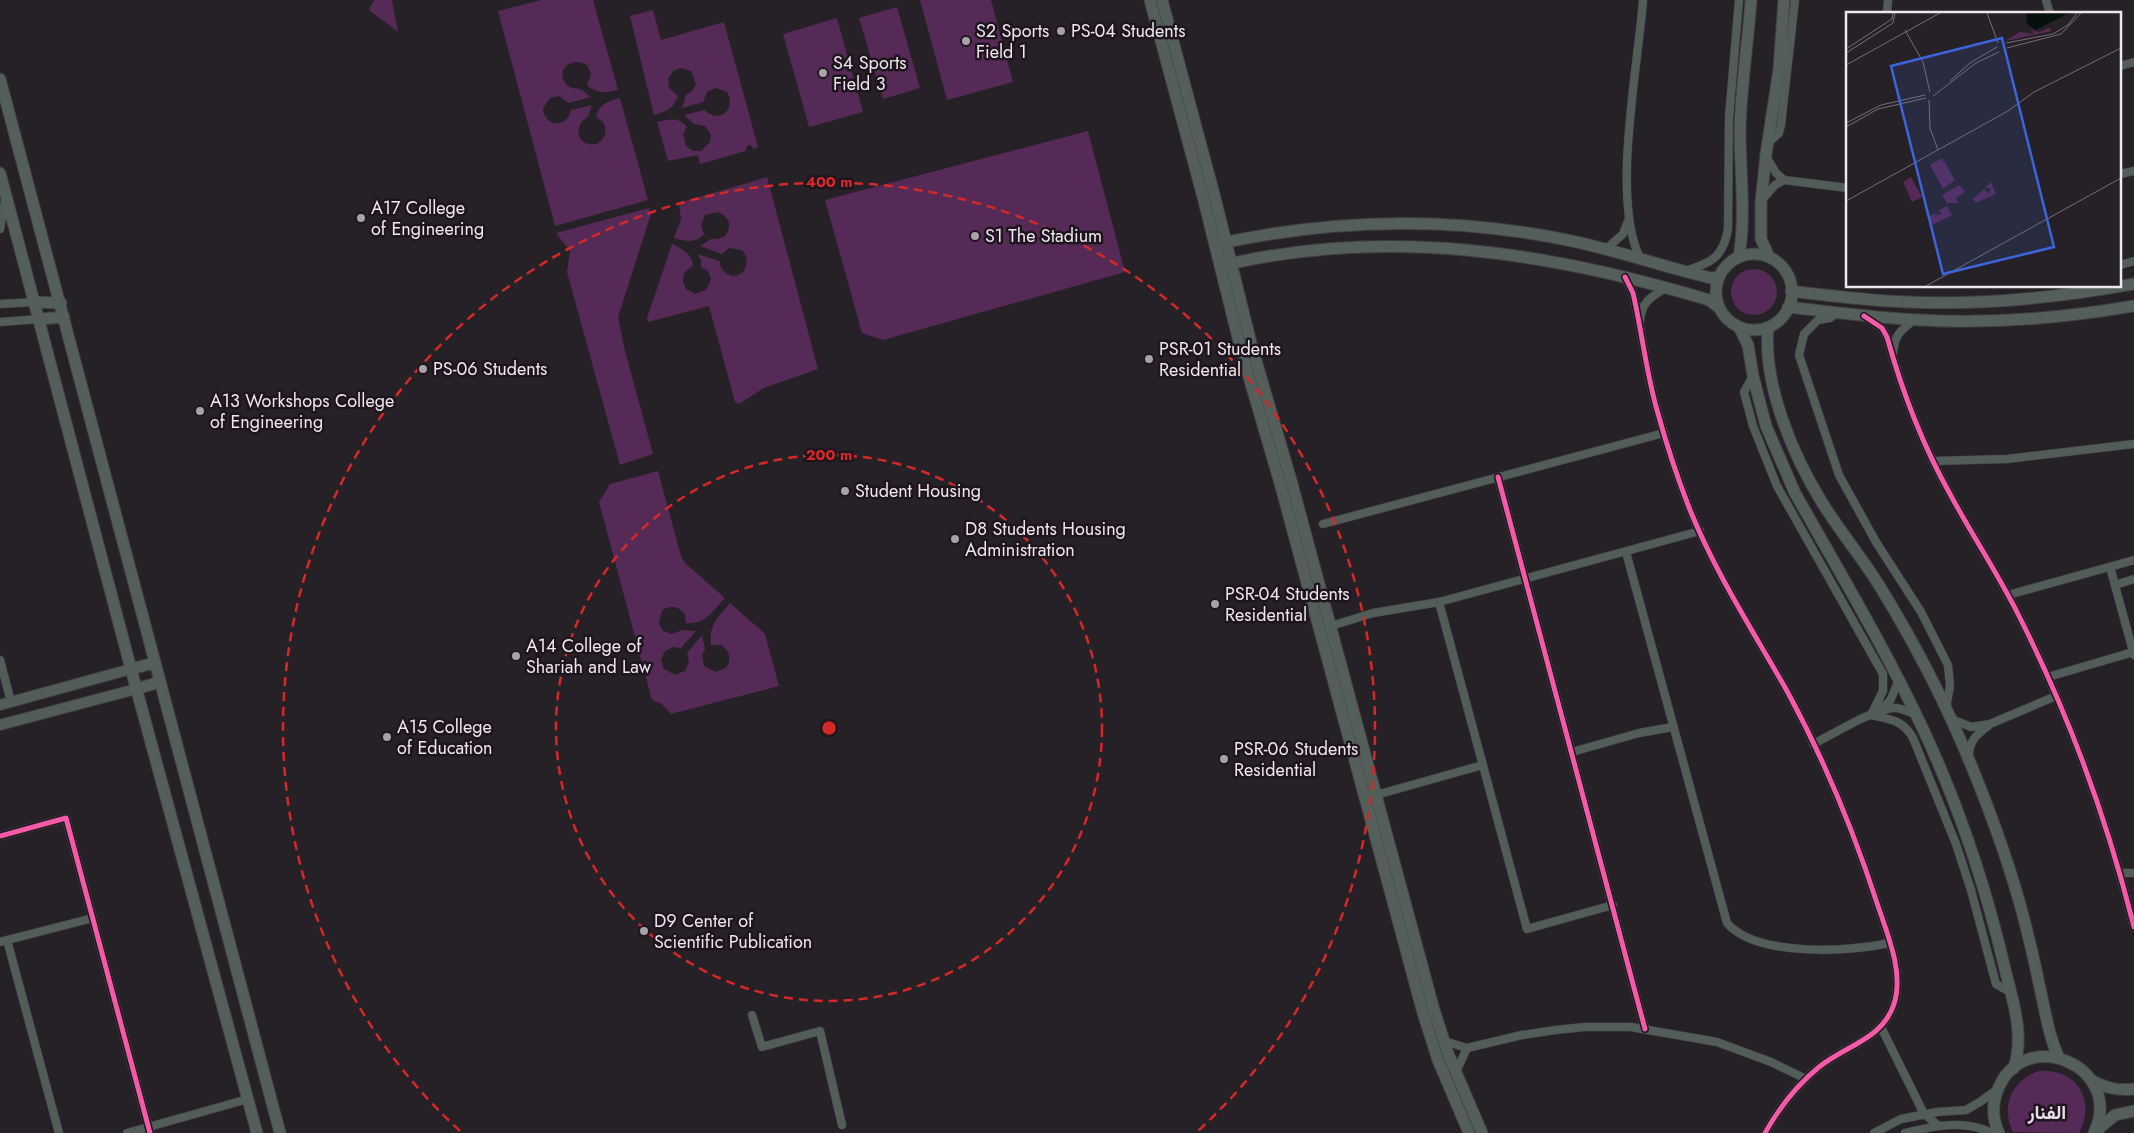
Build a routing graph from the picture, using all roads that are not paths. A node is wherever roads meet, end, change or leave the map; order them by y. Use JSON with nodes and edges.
{"nodes":[{"id":1,"x":1150,"y":0,"type":"edge"},
{"id":2,"x":1162,"y":0,"type":"edge"},
{"id":3,"x":1643,"y":0,"type":"edge"},
{"id":4,"x":1739,"y":0,"type":"edge"},
{"id":5,"x":1751,"y":0,"type":"edge"},
{"id":6,"x":1784,"y":0,"type":"edge"},
{"id":7,"x":1795,"y":0,"type":"edge"},
{"id":8,"x":0,"y":79,"type":"edge"},
{"id":9,"x":1767,"y":149,"type":"junction"},
{"id":10,"x":0,"y":173,"type":"edge"},
{"id":11,"x":1784,"y":180,"type":"junction"},
{"id":12,"x":1846,"y":188,"type":"edge"},
{"id":13,"x":6,"y":193,"type":"junction"},
{"id":14,"x":1761,"y":202,"type":"junction"},
{"id":15,"x":1628,"y":219,"type":"junction"},
{"id":16,"x":0,"y":229,"type":"edge"},
{"id":17,"x":1220,"y":244,"type":"junction"},
{"id":18,"x":1606,"y":249,"type":"junction"},
{"id":19,"x":1740,"y":257,"type":"junction"},
{"id":20,"x":1768,"y":257,"type":"junction"},
{"id":21,"x":1640,"y":258,"type":"junction"},
{"id":22,"x":1225,"y":264,"type":"junction"},
{"id":23,"x":1684,"y":271,"type":"junction"},
{"id":24,"x":1625,"y":277,"type":"junction"},
{"id":25,"x":1719,"y":277,"type":"junction"},
{"id":26,"x":1666,"y":288,"type":"junction"},
{"id":27,"x":2111,"y":288,"type":"edge"},
{"id":28,"x":1792,"y":291,"type":"junction"},
{"id":29,"x":1647,"y":299,"type":"junction"},
{"id":30,"x":35,"y":302,"type":"junction"},
{"id":31,"x":61,"y":303,"type":"junction"},
{"id":32,"x":1635,"y":303,"type":"junction"},
{"id":33,"x":0,"y":304,"type":"edge"},
{"id":34,"x":2134,"y":306,"type":"edge"},
{"id":35,"x":1718,"y":307,"type":"junction"},
{"id":36,"x":1788,"y":307,"type":"junction"},
{"id":37,"x":1837,"y":313,"type":"junction"},
{"id":38,"x":64,"y":316,"type":"junction"},
{"id":39,"x":1864,"y":316,"type":"junction"},
{"id":40,"x":40,"y":319,"type":"junction"},
{"id":41,"x":1914,"y":320,"type":"junction"},
{"id":42,"x":0,"y":322,"type":"edge"},
{"id":43,"x":1739,"y":327,"type":"junction"},
{"id":44,"x":1639,"y":328,"type":"junction"},
{"id":45,"x":1768,"y":328,"type":"junction"},
{"id":46,"x":1892,"y":357,"type":"junction"},
{"id":47,"x":1753,"y":376,"type":"junction"},
{"id":48,"x":1664,"y":433,"type":"junction"},
{"id":49,"x":2134,"y":444,"type":"edge"},
{"id":50,"x":1933,"y":461,"type":"junction"},
{"id":51,"x":1498,"y":477,"type":"junction"},
{"id":52,"x":1323,"y":524,"type":"dead end"},
{"id":53,"x":1700,"y":531,"type":"junction"},
{"id":54,"x":1626,"y":552,"type":"junction"},
{"id":55,"x":2134,"y":560,"type":"edge"},
{"id":56,"x":2110,"y":567,"type":"junction"},
{"id":57,"x":1525,"y":578,"type":"junction"},
{"id":58,"x":2134,"y":579,"type":"edge"},
{"id":59,"x":2115,"y":585,"type":"junction"},
{"id":60,"x":2008,"y":595,"type":"junction"},
{"id":61,"x":1439,"y":602,"type":"junction"},
{"id":62,"x":1331,"y":626,"type":"junction"},
{"id":63,"x":2134,"y":654,"type":"edge"},
{"id":64,"x":0,"y":660,"type":"edge"},
{"id":65,"x":154,"y":663,"type":"junction"},
{"id":66,"x":131,"y":669,"type":"junction"},
{"id":67,"x":2048,"y":677,"type":"junction"},
{"id":68,"x":1899,"y":680,"type":"junction"},
{"id":69,"x":160,"y":682,"type":"junction"},
{"id":70,"x":136,"y":689,"type":"junction"},
{"id":71,"x":2056,"y":696,"type":"junction"},
{"id":72,"x":11,"y":702,"type":"junction"},
{"id":73,"x":0,"y":705,"type":"edge"},
{"id":74,"x":1874,"y":714,"type":"junction"},
{"id":75,"x":1948,"y":714,"type":"junction"},
{"id":76,"x":1916,"y":715,"type":"junction"},
{"id":77,"x":0,"y":724,"type":"edge"},
{"id":78,"x":1990,"y":724,"type":"junction"},
{"id":79,"x":1673,"y":727,"type":"junction"},
{"id":80,"x":1813,"y":744,"type":"junction"},
{"id":81,"x":1572,"y":752,"type":"junction"},
{"id":82,"x":1969,"y":760,"type":"junction"},
{"id":83,"x":1483,"y":765,"type":"junction"},
{"id":84,"x":1376,"y":795,"type":"junction"},
{"id":85,"x":0,"y":836,"type":"edge"},
{"id":86,"x":2120,"y":873,"type":"junction"},
{"id":87,"x":2134,"y":873,"type":"edge"},
{"id":88,"x":1613,"y":905,"type":"junction"},
{"id":89,"x":92,"y":918,"type":"junction"},
{"id":90,"x":2134,"y":927,"type":"edge"},
{"id":91,"x":3,"y":941,"type":"edge"},
{"id":92,"x":1889,"y":943,"type":"junction"},
{"id":93,"x":2010,"y":992,"type":"junction"},
{"id":94,"x":752,"y":1015,"type":"dead end"},
{"id":95,"x":1881,"y":1027,"type":"junction"},
{"id":96,"x":1645,"y":1029,"type":"junction"},
{"id":97,"x":1444,"y":1041,"type":"junction"},
{"id":98,"x":1467,"y":1048,"type":"junction"},
{"id":99,"x":2059,"y":1058,"type":"junction"},
{"id":100,"x":2014,"y":1068,"type":"junction"},
{"id":101,"x":1456,"y":1072,"type":"junction"},
{"id":102,"x":1806,"y":1079,"type":"junction"},
{"id":103,"x":2092,"y":1080,"type":"junction"},
{"id":104,"x":1998,"y":1089,"type":"junction"},
{"id":105,"x":2134,"y":1089,"type":"edge"},
{"id":106,"x":248,"y":1099,"type":"junction"},
{"id":107,"x":2134,"y":1111,"type":"edge"},
{"id":108,"x":1924,"y":1114,"type":"junction"},
{"id":109,"x":842,"y":1124,"type":"dead end"},
{"id":110,"x":1939,"y":1126,"type":"junction"},
{"id":111,"x":149,"y":1130,"type":"edge"},
{"id":112,"x":2095,"y":1132,"type":"edge"},
{"id":113,"x":59,"y":1133,"type":"edge"},
{"id":114,"x":127,"y":1133,"type":"edge"},
{"id":115,"x":257,"y":1133,"type":"edge"},
{"id":116,"x":280,"y":1133,"type":"edge"},
{"id":117,"x":1469,"y":1133,"type":"edge"},
{"id":118,"x":1482,"y":1133,"type":"edge"},
{"id":119,"x":1765,"y":1133,"type":"edge"},
{"id":120,"x":1874,"y":1133,"type":"edge"},
{"id":121,"x":1905,"y":1133,"type":"edge"},
{"id":122,"x":1992,"y":1133,"type":"edge"},
{"id":123,"x":1999,"y":1133,"type":"edge"}],
"edges":[{"from":1,"to":17,"type":"main road"},
{"from":2,"to":17,"type":"main road"},
{"from":3,"to":15,"type":"street"},
{"from":4,"to":23,"type":"street"},
{"from":5,"to":19,"type":"main road"},
{"from":6,"to":9,"type":"main road"},
{"from":7,"to":9,"type":"street"},
{"from":8,"to":31,"type":"main road"},
{"from":9,"to":11,"type":"street"},
{"from":9,"to":14,"type":"main road"},
{"from":10,"to":13,"type":"main road"},
{"from":11,"to":12,"type":"street"},
{"from":11,"to":14,"type":"street"},
{"from":13,"to":16,"type":"street"},
{"from":13,"to":30,"type":"main road"},
{"from":14,"to":20,"type":"main road"},
{"from":15,"to":18,"type":"street"},
{"from":15,"to":21,"type":"street"},
{"from":17,"to":18,"type":"main road"},
{"from":17,"to":22,"type":"main road"},
{"from":18,"to":21,"type":"main road"},
{"from":19,"to":20,"type":"main road"},
{"from":19,"to":25,"type":"main road"},
{"from":20,"to":28,"type":"main road"},
{"from":21,"to":23,"type":"main road"},
{"from":22,"to":24,"type":"main road"},
{"from":22,"to":62,"type":"main road"},
{"from":22,"to":117,"type":"main road"},
{"from":23,"to":25,"type":"main road"},
{"from":24,"to":26,"type":"main road"},
{"from":24,"to":32,"type":"street"},
{"from":25,"to":35,"type":"main road"},
{"from":26,"to":29,"type":"street"},
{"from":26,"to":35,"type":"main road"},
{"from":27,"to":28,"type":"main road"},
{"from":28,"to":36,"type":"main road"},
{"from":29,"to":32,"type":"street"},
{"from":29,"to":44,"type":"street"},
{"from":30,"to":31,"type":"main road"},
{"from":30,"to":33,"type":"street"},
{"from":30,"to":40,"type":"main road"},
{"from":31,"to":38,"type":"main road"},
{"from":32,"to":44,"type":"street"},
{"from":34,"to":41,"type":"main road"},
{"from":35,"to":43,"type":"main road"},
{"from":36,"to":37,"type":"main road"},
{"from":36,"to":45,"type":"main road"},
{"from":37,"to":39,"type":"main road"},
{"from":37,"to":75,"type":"street"},
{"from":38,"to":40,"type":"main road"},
{"from":38,"to":65,"type":"main road"},
{"from":39,"to":41,"type":"main road"},
{"from":39,"to":46,"type":"street"},
{"from":40,"to":42,"type":"street"},
{"from":40,"to":66,"type":"main road"},
{"from":41,"to":46,"type":"street"},
{"from":43,"to":45,"type":"main road"},
{"from":43,"to":47,"type":"main road"},
{"from":44,"to":48,"type":"street"},
{"from":45,"to":75,"type":"main road"},
{"from":46,"to":50,"type":"street"},
{"from":47,"to":68,"type":"main road"},
{"from":47,"to":74,"type":"street"},
{"from":48,"to":51,"type":"street"},
{"from":48,"to":53,"type":"street"},
{"from":49,"to":50,"type":"street"},
{"from":50,"to":60,"type":"street"},
{"from":51,"to":52,"type":"street"},
{"from":51,"to":57,"type":"street"},
{"from":53,"to":54,"type":"street"},
{"from":53,"to":80,"type":"street"},
{"from":54,"to":57,"type":"street"},
{"from":54,"to":79,"type":"street"},
{"from":55,"to":56,"type":"street"},
{"from":56,"to":59,"type":"street"},
{"from":56,"to":60,"type":"street"},
{"from":57,"to":61,"type":"street"},
{"from":57,"to":81,"type":"street"},
{"from":58,"to":59,"type":"street"},
{"from":59,"to":63,"type":"street"},
{"from":60,"to":67,"type":"street"},
{"from":61,"to":62,"type":"street"},
{"from":61,"to":83,"type":"street"},
{"from":62,"to":84,"type":"main road"},
{"from":63,"to":67,"type":"street"},
{"from":64,"to":72,"type":"street"},
{"from":65,"to":66,"type":"main road"},
{"from":65,"to":69,"type":"main road"},
{"from":66,"to":70,"type":"main road"},
{"from":66,"to":72,"type":"street"},
{"from":67,"to":71,"type":"street"},
{"from":68,"to":74,"type":"street"},
{"from":68,"to":76,"type":"main road"},
{"from":69,"to":70,"type":"main road"},
{"from":69,"to":116,"type":"main road"},
{"from":70,"to":77,"type":"street"},
{"from":70,"to":106,"type":"main road"},
{"from":71,"to":78,"type":"street"},
{"from":71,"to":86,"type":"street"},
{"from":72,"to":73,"type":"street"},
{"from":74,"to":76,"type":"street"},
{"from":74,"to":80,"type":"street"},
{"from":74,"to":93,"type":"street"},
{"from":75,"to":78,"type":"street"},
{"from":75,"to":82,"type":"main road"},
{"from":76,"to":93,"type":"main road"},
{"from":78,"to":82,"type":"street"},
{"from":79,"to":81,"type":"street"},
{"from":79,"to":92,"type":"street"},
{"from":80,"to":92,"type":"street"},
{"from":81,"to":88,"type":"street"},
{"from":82,"to":99,"type":"main road"},
{"from":83,"to":84,"type":"street"},
{"from":83,"to":88,"type":"street"},
{"from":84,"to":97,"type":"main road"},
{"from":85,"to":89,"type":"street"},
{"from":86,"to":87,"type":"street"},
{"from":86,"to":90,"type":"street"},
{"from":88,"to":96,"type":"street"},
{"from":89,"to":91,"type":"street"},
{"from":89,"to":111,"type":"street"},
{"from":91,"to":113,"type":"street"},
{"from":92,"to":95,"type":"street"},
{"from":93,"to":100,"type":"main road"},
{"from":94,"to":109,"type":"street"},
{"from":95,"to":102,"type":"street"},
{"from":95,"to":108,"type":"street"},
{"from":96,"to":98,"type":"street"},
{"from":96,"to":102,"type":"street"},
{"from":97,"to":98,"type":"street"},
{"from":97,"to":101,"type":"main road"},
{"from":98,"to":101,"type":"street"},
{"from":99,"to":100,"type":"main road"},
{"from":99,"to":103,"type":"main road"},
{"from":100,"to":104,"type":"main road"},
{"from":101,"to":118,"type":"main road"},
{"from":102,"to":119,"type":"street"},
{"from":103,"to":105,"type":"main road"},
{"from":103,"to":112,"type":"main road"},
{"from":104,"to":108,"type":"street"},
{"from":104,"to":123,"type":"main road"},
{"from":106,"to":111,"type":"street"},
{"from":106,"to":115,"type":"main road"},
{"from":107,"to":112,"type":"main road"},
{"from":108,"to":110,"type":"street"},
{"from":108,"to":120,"type":"street"},
{"from":110,"to":121,"type":"street"},
{"from":110,"to":122,"type":"street"},
{"from":111,"to":114,"type":"street"}]}
